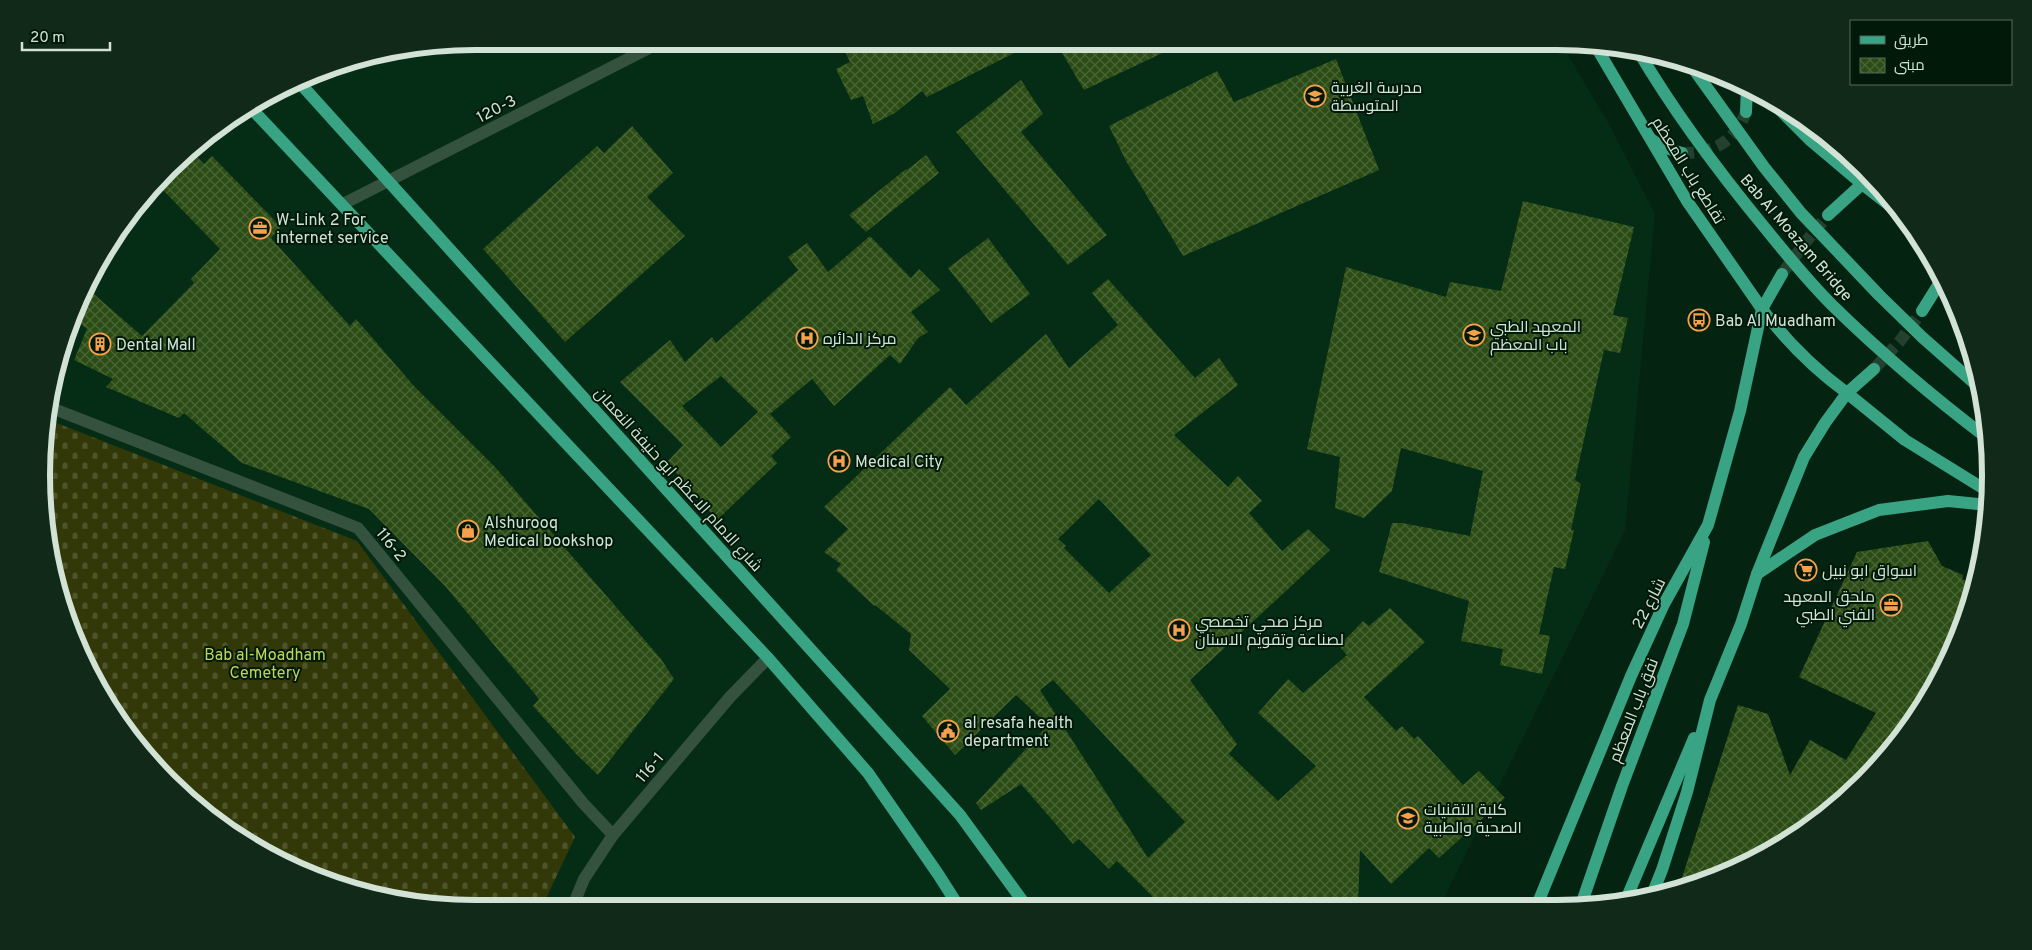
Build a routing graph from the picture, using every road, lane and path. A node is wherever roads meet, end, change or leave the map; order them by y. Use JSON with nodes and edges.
{"nodes":[{"id":1,"x":645,"y":50,"type":"edge"},
{"id":2,"x":1599,"y":53,"type":"edge"},
{"id":3,"x":1643,"y":59,"type":"edge"},
{"id":4,"x":1697,"y":74,"type":"edge"},
{"id":5,"x":302,"y":87,"type":"edge"},
{"id":6,"x":1747,"y":95,"type":"edge"},
{"id":7,"x":255,"y":112,"type":"edge"},
{"id":8,"x":1746,"y":112,"type":"tunnel mouth"},
{"id":9,"x":1790,"y":120,"type":"edge"},
{"id":10,"x":1648,"y":138,"type":"junction"},
{"id":11,"x":1682,"y":153,"type":"tunnel mouth"},
{"id":12,"x":1859,"y":176,"type":"edge"},
{"id":13,"x":388,"y":182,"type":"junction"},
{"id":14,"x":1866,"y":182,"type":"edge"},
{"id":15,"x":343,"y":204,"type":"junction"},
{"id":16,"x":1828,"y":215,"type":"tunnel mouth"},
{"id":17,"x":1782,"y":274,"type":"tunnel mouth"},
{"id":18,"x":1938,"y":286,"type":"edge"},
{"id":19,"x":1762,"y":309,"type":"junction"},
{"id":20,"x":1922,"y":312,"type":"tunnel mouth"},
{"id":21,"x":1874,"y":369,"type":"tunnel mouth"},
{"id":22,"x":1971,"y":381,"type":"edge"},
{"id":23,"x":1847,"y":393,"type":"junction"},
{"id":24,"x":55,"y":410,"type":"edge"},
{"id":25,"x":1979,"y":432,"type":"edge"},
{"id":26,"x":1982,"y":487,"type":"edge"},
{"id":27,"x":1981,"y":504,"type":"edge"},
{"id":28,"x":1708,"y":525,"type":"junction"},
{"id":29,"x":1757,"y":574,"type":"junction"},
{"id":30,"x":768,"y":658,"type":"junction"},
{"id":31,"x":1710,"y":700,"type":"junction"},
{"id":32,"x":613,"y":835,"type":"junction"},
{"id":33,"x":1654,"y":889,"type":"edge"},
{"id":34,"x":1629,"y":894,"type":"edge"},
{"id":35,"x":1583,"y":899,"type":"edge"},
{"id":36,"x":575,"y":900,"type":"edge"},
{"id":37,"x":954,"y":900,"type":"edge"},
{"id":38,"x":1022,"y":900,"type":"edge"},
{"id":39,"x":1539,"y":900,"type":"edge"}],
"edges":[{"from":1,"to":13,"type":"street","name":"120-3"},
{"from":2,"to":10,"type":"main road","name":"تقاطع باب المعظم"},
{"from":3,"to":25,"type":"main road","name":"Bab Al Moazam Bridge"},
{"from":4,"to":22,"type":"main road","name":"Bab Al Moazam Bridge"},
{"from":5,"to":13,"type":"main road","name":"شارع الامام الاعظم ابو حنيفة النعمان"},
{"from":6,"to":8,"type":"main road"},
{"from":7,"to":15,"type":"main road"},
{"from":9,"to":12,"type":"main road"},
{"from":10,"to":11,"type":"main road"},
{"from":10,"to":19,"type":"main road","name":"تقاطع باب المعظم"},
{"from":13,"to":15,"type":"street","name":"120-3"},
{"from":13,"to":38,"type":"main road","name":"شارع الامام الاعظم ابو حنيفة النعمان"},
{"from":14,"to":16,"type":"main road"},
{"from":15,"to":30,"type":"main road"},
{"from":17,"to":19,"type":"main road","name":"شارع 22"},
{"from":18,"to":20,"type":"main road"},
{"from":19,"to":23,"type":"main road","name":"تقاطع باب المعظم"},
{"from":19,"to":28,"type":"main road","name":"شارع 22"},
{"from":21,"to":23,"type":"main road"},
{"from":23,"to":26,"type":"main road","name":"تقاطع باب المعظم"},
{"from":23,"to":29,"type":"main road"},
{"from":24,"to":32,"type":"street","name":"116-2"},
{"from":27,"to":29,"type":"main road"},
{"from":28,"to":35,"type":"main road","name":"نفق باب المعظم"},
{"from":28,"to":39,"type":"main road","name":"شارع 22"},
{"from":29,"to":31,"type":"main road"},
{"from":30,"to":32,"type":"street","name":"116-1"},
{"from":30,"to":37,"type":"main road"},
{"from":31,"to":33,"type":"main road"},
{"from":31,"to":34,"type":"main road"},
{"from":32,"to":36,"type":"street","name":"116-1"}]}
